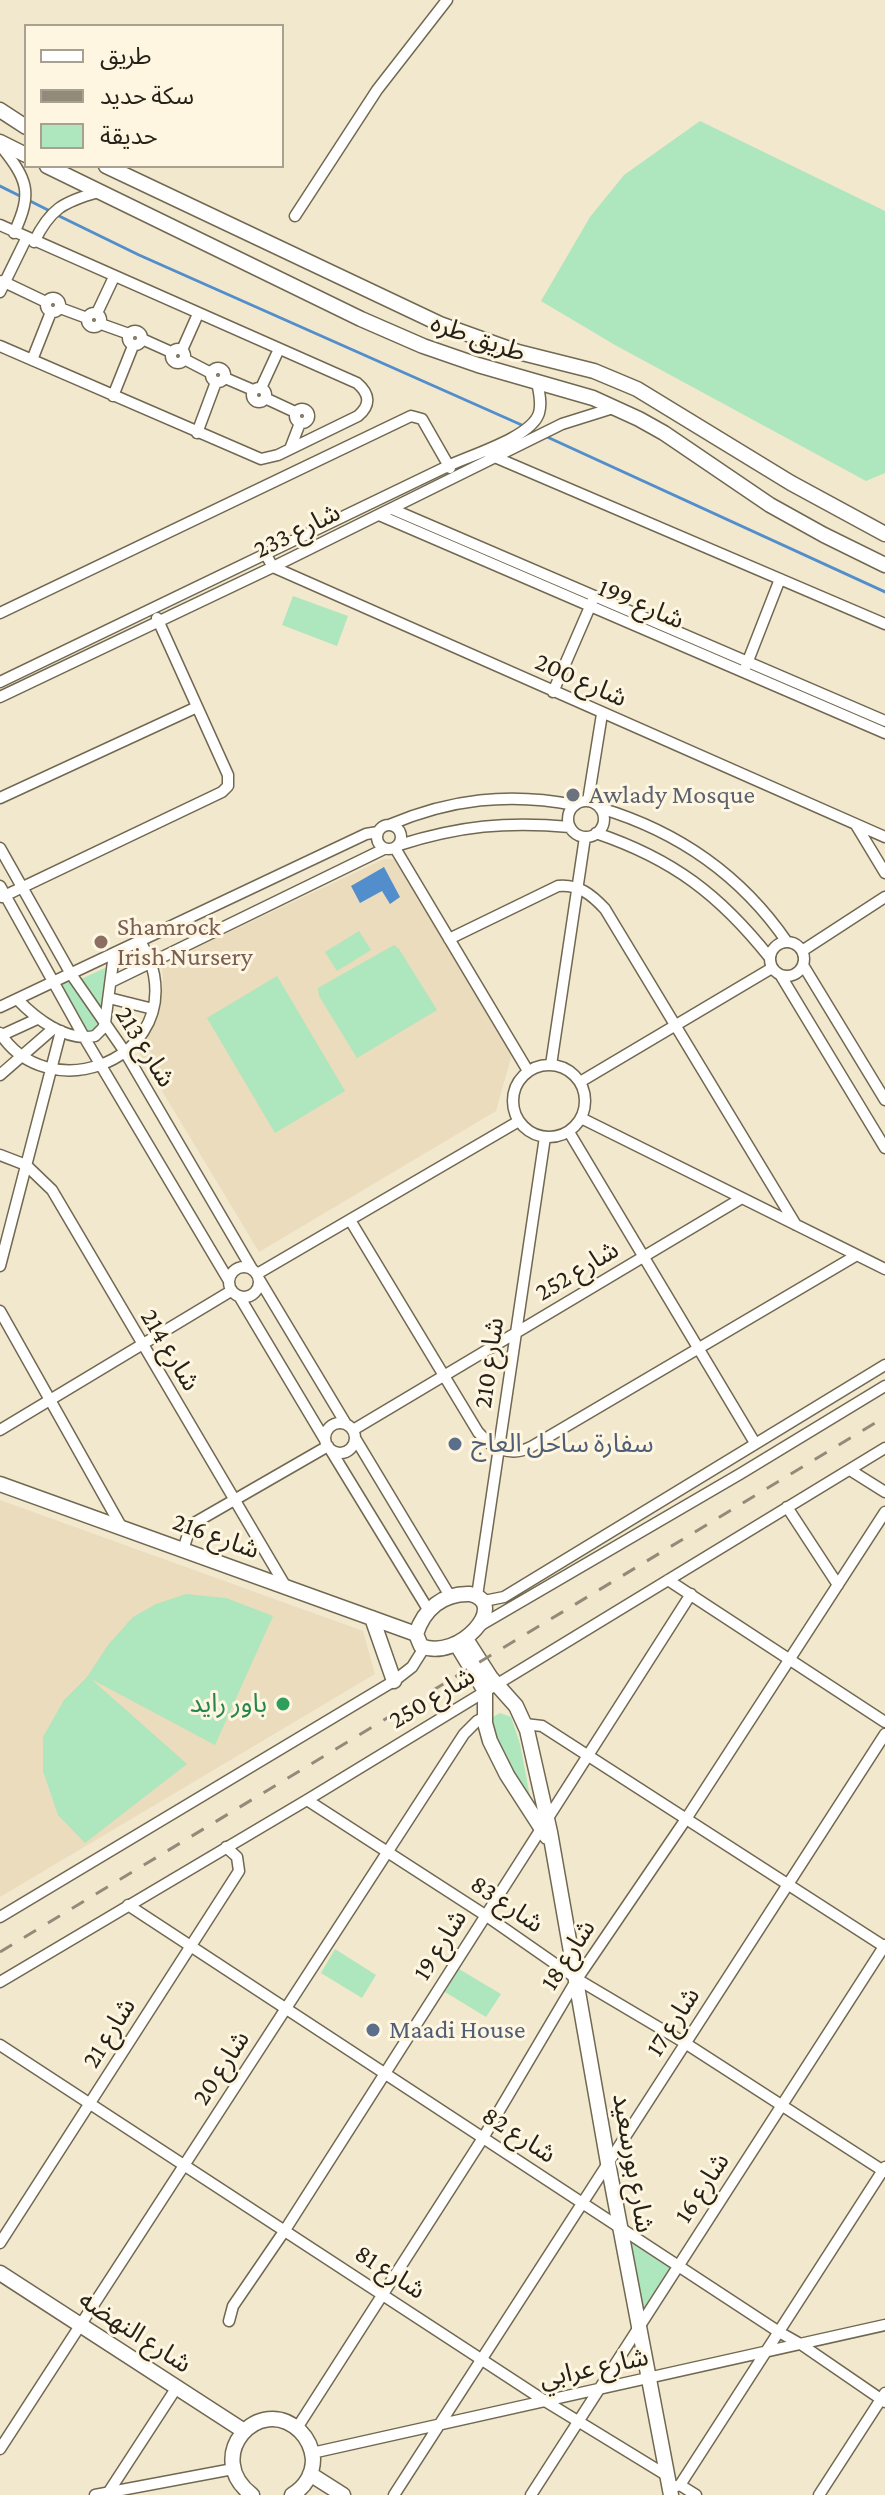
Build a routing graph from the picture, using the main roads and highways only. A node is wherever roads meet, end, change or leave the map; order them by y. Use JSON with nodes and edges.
{"nodes":[{"id":1,"x":0,"y":110,"type":"edge"},
{"id":2,"x":24,"y":126,"type":"edge"},
{"id":3,"x":0,"y":143,"type":"edge"},
{"id":4,"x":24,"y":154,"type":"edge"},
{"id":5,"x":51,"y":168,"type":"edge"},
{"id":6,"x":110,"y":168,"type":"edge"},
{"id":7,"x":885,"y":534,"type":"edge"},
{"id":8,"x":885,"y":565,"type":"edge"},
{"id":9,"x":0,"y":1484,"type":"edge"},
{"id":10,"x":372,"y":1618,"type":"junction"},
{"id":11,"x":416,"y":1634,"type":"junction"},
{"id":12,"x":461,"y":1642,"type":"junction"},
{"id":13,"x":394,"y":1681,"type":"road end"},
{"id":14,"x":490,"y":1688,"type":"junction"},
{"id":15,"x":544,"y":1822,"type":"junction"},
{"id":16,"x":0,"y":2273,"type":"edge"},
{"id":17,"x":244,"y":2431,"type":"junction"},
{"id":18,"x":310,"y":2474,"type":"junction"},
{"id":19,"x":672,"y":2489,"type":"edge"},
{"id":20,"x":252,"y":2495,"type":"edge"},
{"id":21,"x":292,"y":2495,"type":"edge"},
{"id":22,"x":343,"y":2495,"type":"edge"}],
"edges":[{"from":1,"to":2,"type":"main road"},
{"from":3,"to":4,"type":"main road"},
{"from":5,"to":8,"type":"main road","name":"طريق طره"},
{"from":6,"to":7,"type":"main road","name":"طريق طره"},
{"from":9,"to":10,"type":"main road","name":"شارع 216"},
{"from":10,"to":11,"type":"main road","name":"شارع 216"},
{"from":10,"to":13,"type":"main road"},
{"from":11,"to":12,"type":"main road"},
{"from":11,"to":12,"type":"main road"},
{"from":12,"to":14,"type":"main road","name":"شارع بورسعيد"},
{"from":14,"to":15,"type":"main road","name":"شارع بورسعيد"},
{"from":14,"to":15,"type":"main road","name":"شارع بورسعيد"},
{"from":15,"to":19,"type":"main road","name":"شارع بورسعيد"},
{"from":16,"to":17,"type":"main road","name":"شارع النهضه"},
{"from":17,"to":18,"type":"main road"},
{"from":17,"to":20,"type":"main road"},
{"from":18,"to":21,"type":"main road"},
{"from":18,"to":22,"type":"main road"}]}
